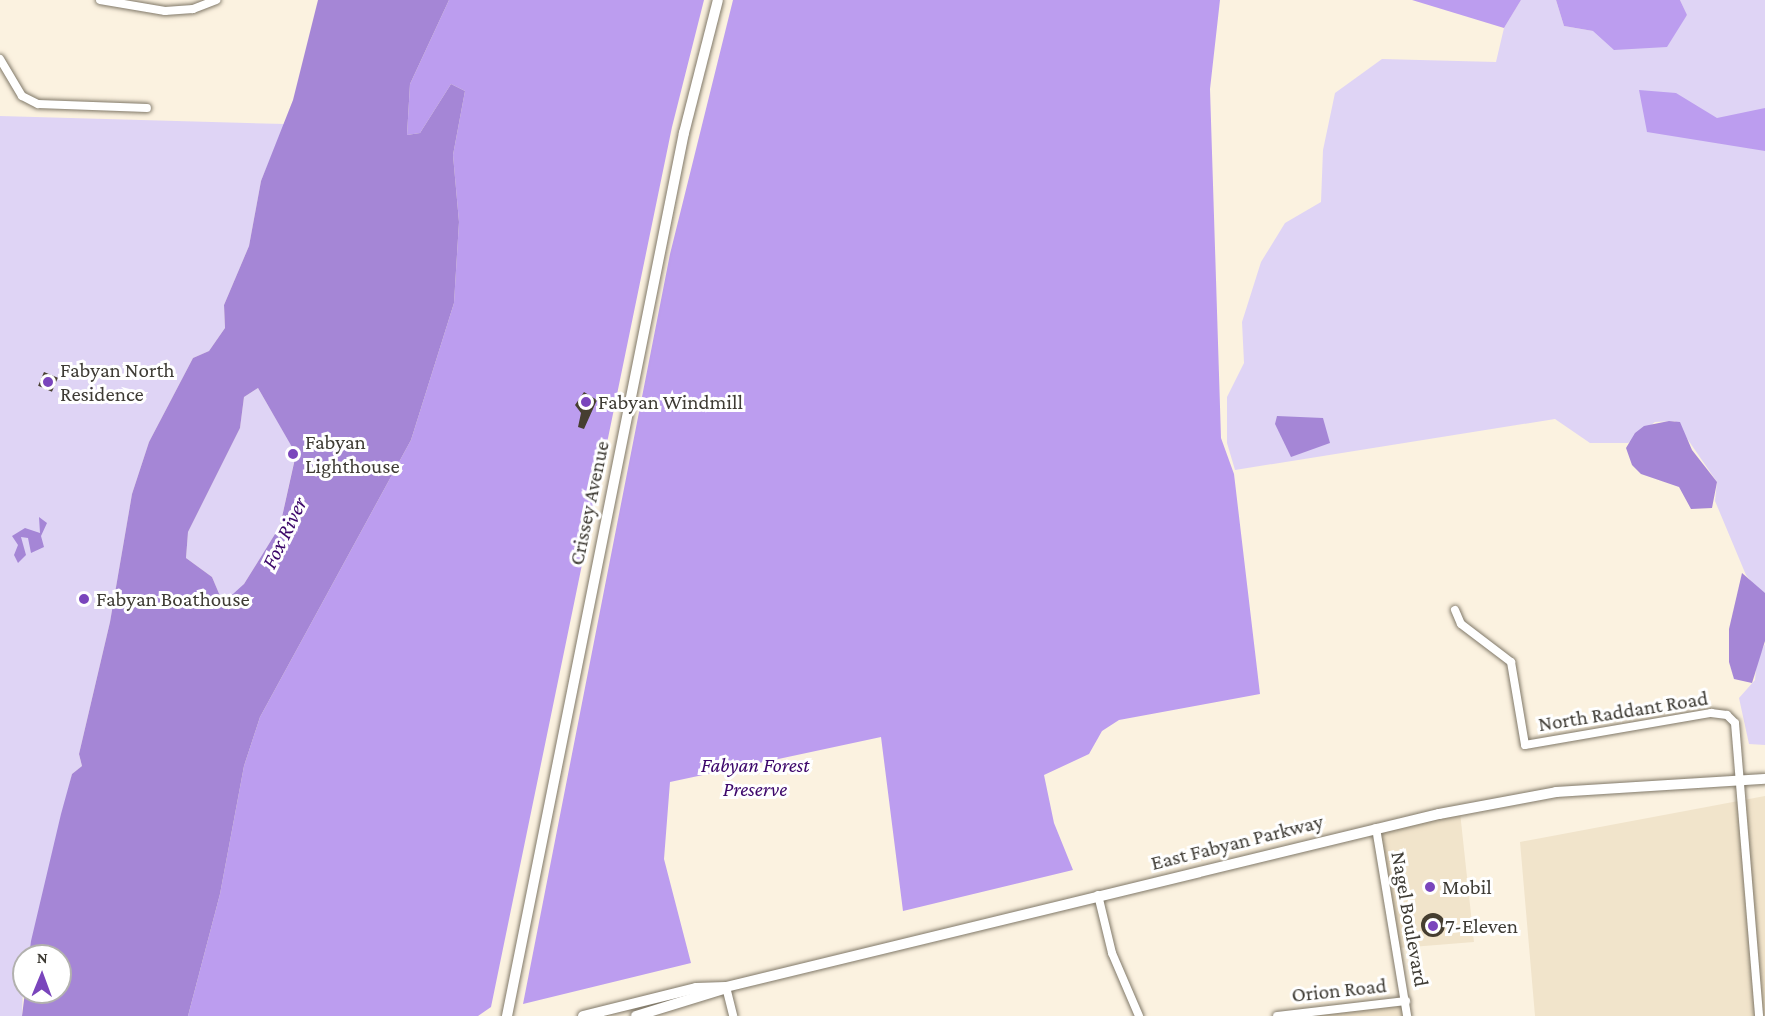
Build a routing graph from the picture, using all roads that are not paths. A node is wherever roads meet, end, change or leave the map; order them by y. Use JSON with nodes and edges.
{"nodes":[{"id":1,"x":100,"y":0,"type":"edge"},
{"id":2,"x":216,"y":0,"type":"edge"},
{"id":3,"x":718,"y":0,"type":"edge"},
{"id":4,"x":0,"y":58,"type":"edge"},
{"id":5,"x":147,"y":108,"type":"dead end"},
{"id":6,"x":1455,"y":610,"type":"dead end"},
{"id":7,"x":1739,"y":779,"type":"junction"},
{"id":8,"x":1765,"y":779,"type":"edge"},
{"id":9,"x":1376,"y":828,"type":"junction"},
{"id":10,"x":1098,"y":895,"type":"junction"},
{"id":11,"x":726,"y":987,"type":"junction"},
{"id":12,"x":1406,"y":1001,"type":"junction"},
{"id":13,"x":507,"y":1016,"type":"edge"},
{"id":14,"x":583,"y":1016,"type":"edge"},
{"id":15,"x":636,"y":1016,"type":"edge"},
{"id":16,"x":733,"y":1016,"type":"edge"},
{"id":17,"x":1139,"y":1016,"type":"edge"},
{"id":18,"x":1277,"y":1016,"type":"edge"},
{"id":19,"x":1407,"y":1016,"type":"edge"},
{"id":20,"x":1759,"y":1016,"type":"edge"}],
"edges":[{"from":1,"to":2,"type":"street"},
{"from":3,"to":13,"type":"main road","name":"Crissey Avenue"},
{"from":4,"to":5,"type":"street"},
{"from":6,"to":7,"type":"street","name":"North Raddant Road"},
{"from":7,"to":8,"type":"main road","name":"East Fabyan Parkway"},
{"from":7,"to":9,"type":"main road","name":"East Fabyan Parkway"},
{"from":7,"to":20,"type":"street","name":"North Raddant Road"},
{"from":9,"to":10,"type":"main road","name":"East Fabyan Parkway"},
{"from":9,"to":12,"type":"street","name":"Nagel Boulevard"},
{"from":10,"to":11,"type":"main road","name":"East Fabyan Parkway"},
{"from":10,"to":17,"type":"street"},
{"from":11,"to":14,"type":"main road","name":"East Fabyan Parkway"},
{"from":11,"to":15,"type":"main road","name":"East Fabyan Parkway"},
{"from":11,"to":16,"type":"street"},
{"from":12,"to":18,"type":"street","name":"Orion Road"},
{"from":12,"to":19,"type":"street","name":"Nagel Boulevard"}]}
